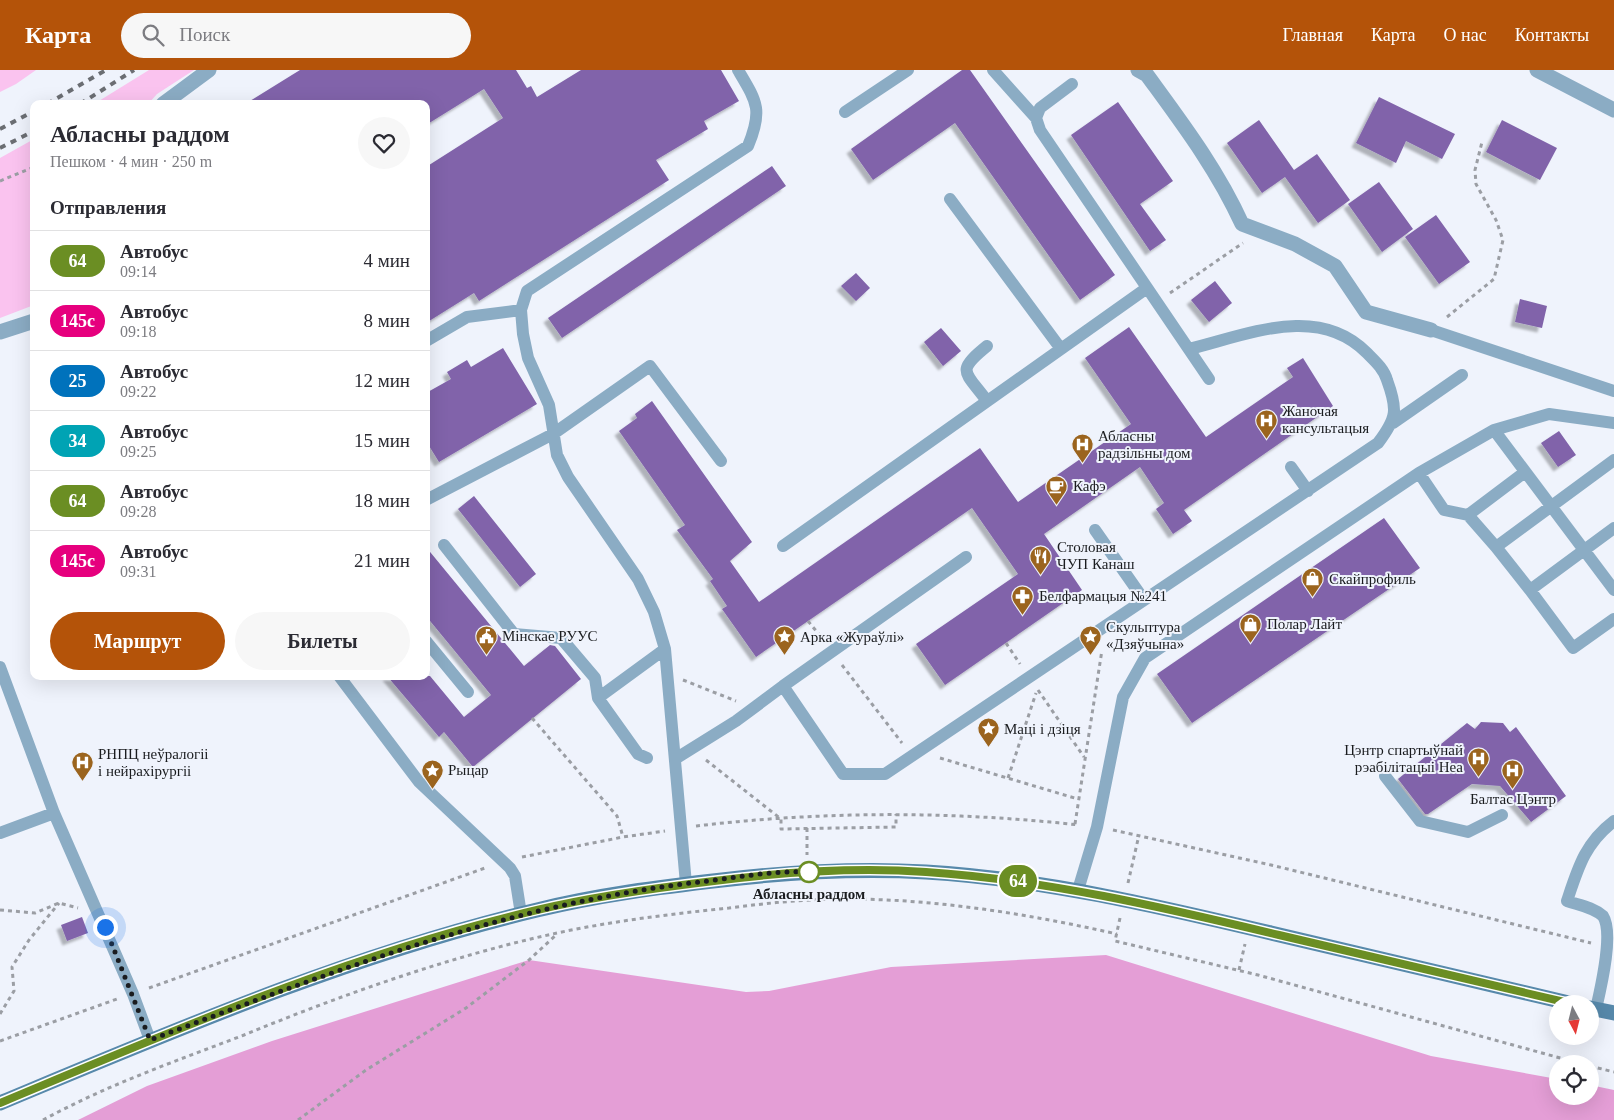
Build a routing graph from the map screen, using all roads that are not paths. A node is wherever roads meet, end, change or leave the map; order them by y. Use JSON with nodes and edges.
{"nodes":[{"id":1,"x":209,"y":70,"type":"edge"},
{"id":2,"x":738,"y":70,"type":"edge"},
{"id":3,"x":908,"y":70,"type":"edge"},
{"id":4,"x":993,"y":70,"type":"edge"},
{"id":5,"x":1138,"y":70,"type":"edge"},
{"id":6,"x":1537,"y":70,"type":"edge"},
{"id":7,"x":1072,"y":84,"type":"dead end"},
{"id":8,"x":168,"y":100,"type":"edge"},
{"id":9,"x":1614,"y":110,"type":"edge"},
{"id":10,"x":846,"y":112,"type":"dead end"},
{"id":11,"x":1036,"y":118,"type":"junction"},
{"id":12,"x":950,"y":198,"type":"dead end"},
{"id":13,"x":1147,"y":288,"type":"junction"},
{"id":14,"x":521,"y":310,"type":"junction"},
{"id":15,"x":30,"y":322,"type":"edge"},
{"id":16,"x":1431,"y":330,"type":"joint"},
{"id":17,"x":0,"y":332,"type":"edge"},
{"id":18,"x":430,"y":339,"type":"edge"},
{"id":19,"x":987,"y":346,"type":"dead end"},
{"id":20,"x":1060,"y":349,"type":"junction"},
{"id":21,"x":1189,"y":349,"type":"junction"},
{"id":22,"x":1462,"y":375,"type":"dead end"},
{"id":23,"x":1209,"y":379,"type":"dead end"},
{"id":24,"x":1614,"y":391,"type":"edge"},
{"id":25,"x":987,"y":401,"type":"junction"},
{"id":26,"x":1393,"y":422,"type":"junction"},
{"id":27,"x":1614,"y":423,"type":"edge"},
{"id":28,"x":1494,"y":430,"type":"junction"},
{"id":29,"x":553,"y":434,"type":"junction"},
{"id":30,"x":1614,"y":460,"type":"edge"},
{"id":31,"x":721,"y":461,"type":"dead end"},
{"id":32,"x":1291,"y":467,"type":"dead end"},
{"id":33,"x":1525,"y":472,"type":"junction"},
{"id":34,"x":1419,"y":473,"type":"junction"},
{"id":35,"x":1308,"y":491,"type":"junction"},
{"id":36,"x":430,"y":498,"type":"edge"},
{"id":37,"x":1552,"y":506,"type":"junction"},
{"id":38,"x":1468,"y":516,"type":"junction"},
{"id":39,"x":1614,"y":528,"type":"edge"},
{"id":40,"x":1095,"y":530,"type":"dead end"},
{"id":41,"x":444,"y":545,"type":"dead end"},
{"id":42,"x":783,"y":546,"type":"dead end"},
{"id":43,"x":1496,"y":547,"type":"junction"},
{"id":44,"x":1585,"y":550,"type":"junction"},
{"id":45,"x":966,"y":556,"type":"dead end"},
{"id":46,"x":1530,"y":590,"type":"junction"},
{"id":47,"x":1614,"y":590,"type":"edge"},
{"id":48,"x":1144,"y":600,"type":"junction"},
{"id":49,"x":1614,"y":619,"type":"edge"},
{"id":50,"x":430,"y":646,"type":"edge"},
{"id":51,"x":665,"y":649,"type":"junction"},
{"id":52,"x":0,"y":667,"type":"edge"},
{"id":53,"x":342,"y":680,"type":"edge"},
{"id":54,"x":783,"y":686,"type":"junction"},
{"id":55,"x":468,"y":692,"type":"dead end"},
{"id":56,"x":598,"y":698,"type":"junction"},
{"id":57,"x":647,"y":758,"type":"dead end"},
{"id":58,"x":675,"y":759,"type":"junction"},
{"id":59,"x":1386,"y":776,"type":"dead end"},
{"id":60,"x":54,"y":813,"type":"junction"},
{"id":61,"x":1502,"y":814,"type":"dead end"},
{"id":62,"x":1614,"y":821,"type":"edge"},
{"id":63,"x":0,"y":833,"type":"edge"},
{"id":64,"x":686,"y":884,"type":"junction"},
{"id":65,"x":1078,"y":890,"type":"junction"},
{"id":66,"x":522,"y":914,"type":"junction"},
{"id":67,"x":1597,"y":995,"type":"edge"},
{"id":68,"x":1549,"y":998,"type":"edge"},
{"id":69,"x":1599,"y":1009,"type":"edge"},
{"id":70,"x":1614,"y":1013,"type":"edge"},
{"id":71,"x":150,"y":1040,"type":"junction"},
{"id":72,"x":0,"y":1103,"type":"edge"}],
"edges":[{"from":1,"to":8,"type":"street"},
{"from":2,"to":14,"type":"lane"},
{"from":3,"to":10,"type":"lane"},
{"from":4,"to":11,"type":"lane"},
{"from":5,"to":16,"type":"street"},
{"from":6,"to":9,"type":"street"},
{"from":7,"to":11,"type":"lane"},
{"from":11,"to":13,"type":"lane"},
{"from":12,"to":20,"type":"lane"},
{"from":13,"to":20,"type":"lane"},
{"from":13,"to":21,"type":"lane"},
{"from":14,"to":18,"type":"lane"},
{"from":14,"to":29,"type":"lane"},
{"from":15,"to":17,"type":"street"},
{"from":16,"to":24,"type":"lane"},
{"from":19,"to":25,"type":"lane"},
{"from":20,"to":25,"type":"lane"},
{"from":21,"to":23,"type":"lane"},
{"from":21,"to":26,"type":"lane"},
{"from":22,"to":26,"type":"lane"},
{"from":25,"to":42,"type":"lane"},
{"from":26,"to":35,"type":"lane"},
{"from":27,"to":28,"type":"lane"},
{"from":28,"to":33,"type":"lane"},
{"from":28,"to":34,"type":"lane"},
{"from":29,"to":31,"type":"lane"},
{"from":29,"to":36,"type":"lane"},
{"from":29,"to":51,"type":"lane"},
{"from":30,"to":37,"type":"lane"},
{"from":32,"to":35,"type":"lane"},
{"from":33,"to":37,"type":"lane"},
{"from":33,"to":38,"type":"lane"},
{"from":34,"to":38,"type":"lane"},
{"from":34,"to":65,"type":"lane"},
{"from":35,"to":48,"type":"lane"},
{"from":37,"to":43,"type":"lane"},
{"from":37,"to":44,"type":"lane"},
{"from":38,"to":43,"type":"lane"},
{"from":39,"to":44,"type":"lane"},
{"from":40,"to":48,"type":"lane"},
{"from":41,"to":56,"type":"lane"},
{"from":43,"to":46,"type":"lane"},
{"from":44,"to":46,"type":"lane"},
{"from":44,"to":47,"type":"lane"},
{"from":45,"to":54,"type":"lane"},
{"from":46,"to":49,"type":"lane"},
{"from":48,"to":54,"type":"lane"},
{"from":50,"to":55,"type":"lane"},
{"from":51,"to":56,"type":"lane"},
{"from":51,"to":58,"type":"lane"},
{"from":52,"to":60,"type":"lane"},
{"from":53,"to":66,"type":"lane"},
{"from":54,"to":58,"type":"lane"},
{"from":56,"to":57,"type":"lane"},
{"from":58,"to":64,"type":"lane"},
{"from":59,"to":61,"type":"lane"},
{"from":60,"to":63,"type":"lane"},
{"from":60,"to":71,"type":"lane"},
{"from":62,"to":67,"type":"lane"},
{"from":64,"to":65,"type":"main road"},
{"from":64,"to":66,"type":"main road"},
{"from":65,"to":68,"type":"main road"},
{"from":66,"to":71,"type":"main road"},
{"from":69,"to":70,"type":"main road"},
{"from":71,"to":72,"type":"main road"}]}
